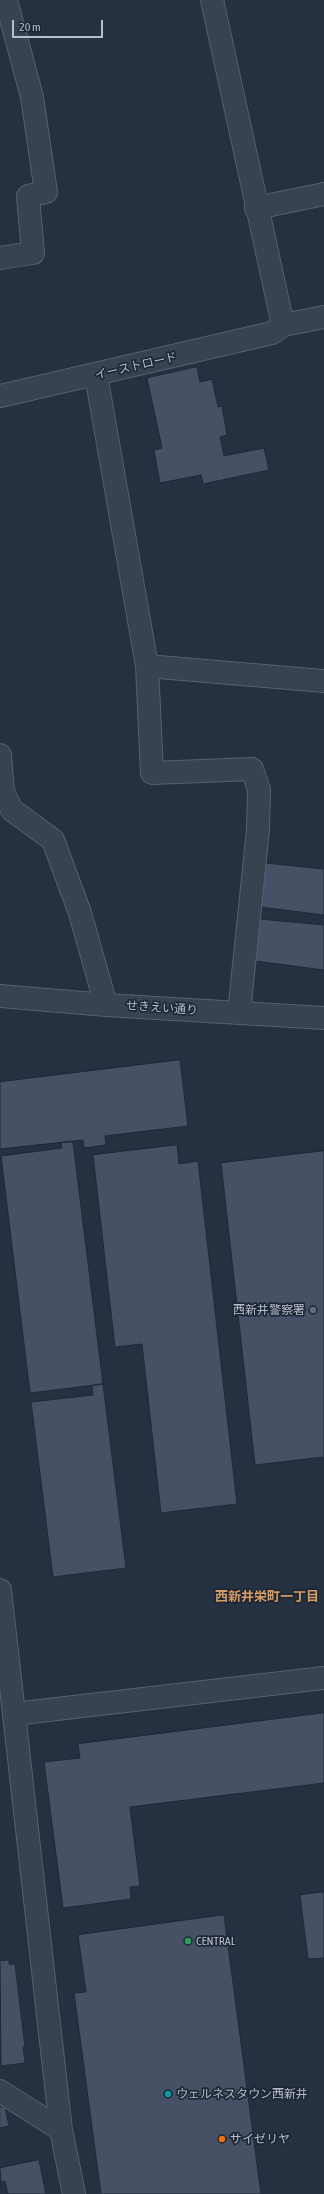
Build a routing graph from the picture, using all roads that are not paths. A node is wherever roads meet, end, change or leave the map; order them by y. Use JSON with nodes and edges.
{"nodes":[{"id":1,"x":6,"y":0,"type":"edge"},
{"id":2,"x":212,"y":0,"type":"edge"},
{"id":3,"x":324,"y":194,"type":"edge"},
{"id":4,"x":256,"y":208,"type":"junction"},
{"id":5,"x":0,"y":258,"type":"edge"},
{"id":6,"x":323,"y":322,"type":"edge"},
{"id":7,"x":277,"y":329,"type":"junction"},
{"id":8,"x":96,"y":375,"type":"junction"},
{"id":9,"x":0,"y":396,"type":"edge"},
{"id":10,"x":147,"y":666,"type":"junction"},
{"id":11,"x":324,"y":681,"type":"edge"},
{"id":12,"x":0,"y":755,"type":"edge"},
{"id":13,"x":0,"y":996,"type":"edge"},
{"id":14,"x":106,"y":1005,"type":"junction"},
{"id":15,"x":239,"y":1013,"type":"junction"},
{"id":16,"x":324,"y":1018,"type":"edge"},
{"id":17,"x":0,"y":1590,"type":"edge"},
{"id":18,"x":324,"y":1678,"type":"edge"},
{"id":19,"x":14,"y":1714,"type":"junction"},
{"id":20,"x":0,"y":2091,"type":"edge"},
{"id":21,"x":60,"y":2130,"type":"junction"},
{"id":22,"x":74,"y":2194,"type":"edge"}],
"edges":[{"from":1,"to":5,"type":"street"},
{"from":2,"to":4,"type":"street"},
{"from":3,"to":4,"type":"street"},
{"from":4,"to":7,"type":"street"},
{"from":6,"to":7,"type":"street","name":"イーストロード"},
{"from":7,"to":8,"type":"street","name":"イーストロード"},
{"from":8,"to":9,"type":"street","name":"イーストロード"},
{"from":8,"to":10,"type":"street"},
{"from":10,"to":11,"type":"street"},
{"from":10,"to":15,"type":"street"},
{"from":12,"to":14,"type":"street"},
{"from":13,"to":14,"type":"street","name":"せきえい通り"},
{"from":14,"to":15,"type":"street","name":"せきえい通り"},
{"from":15,"to":16,"type":"street","name":"せきえい通り"},
{"from":17,"to":19,"type":"street"},
{"from":18,"to":19,"type":"street"},
{"from":19,"to":21,"type":"street"},
{"from":20,"to":21,"type":"street"},
{"from":21,"to":22,"type":"street"}]}
